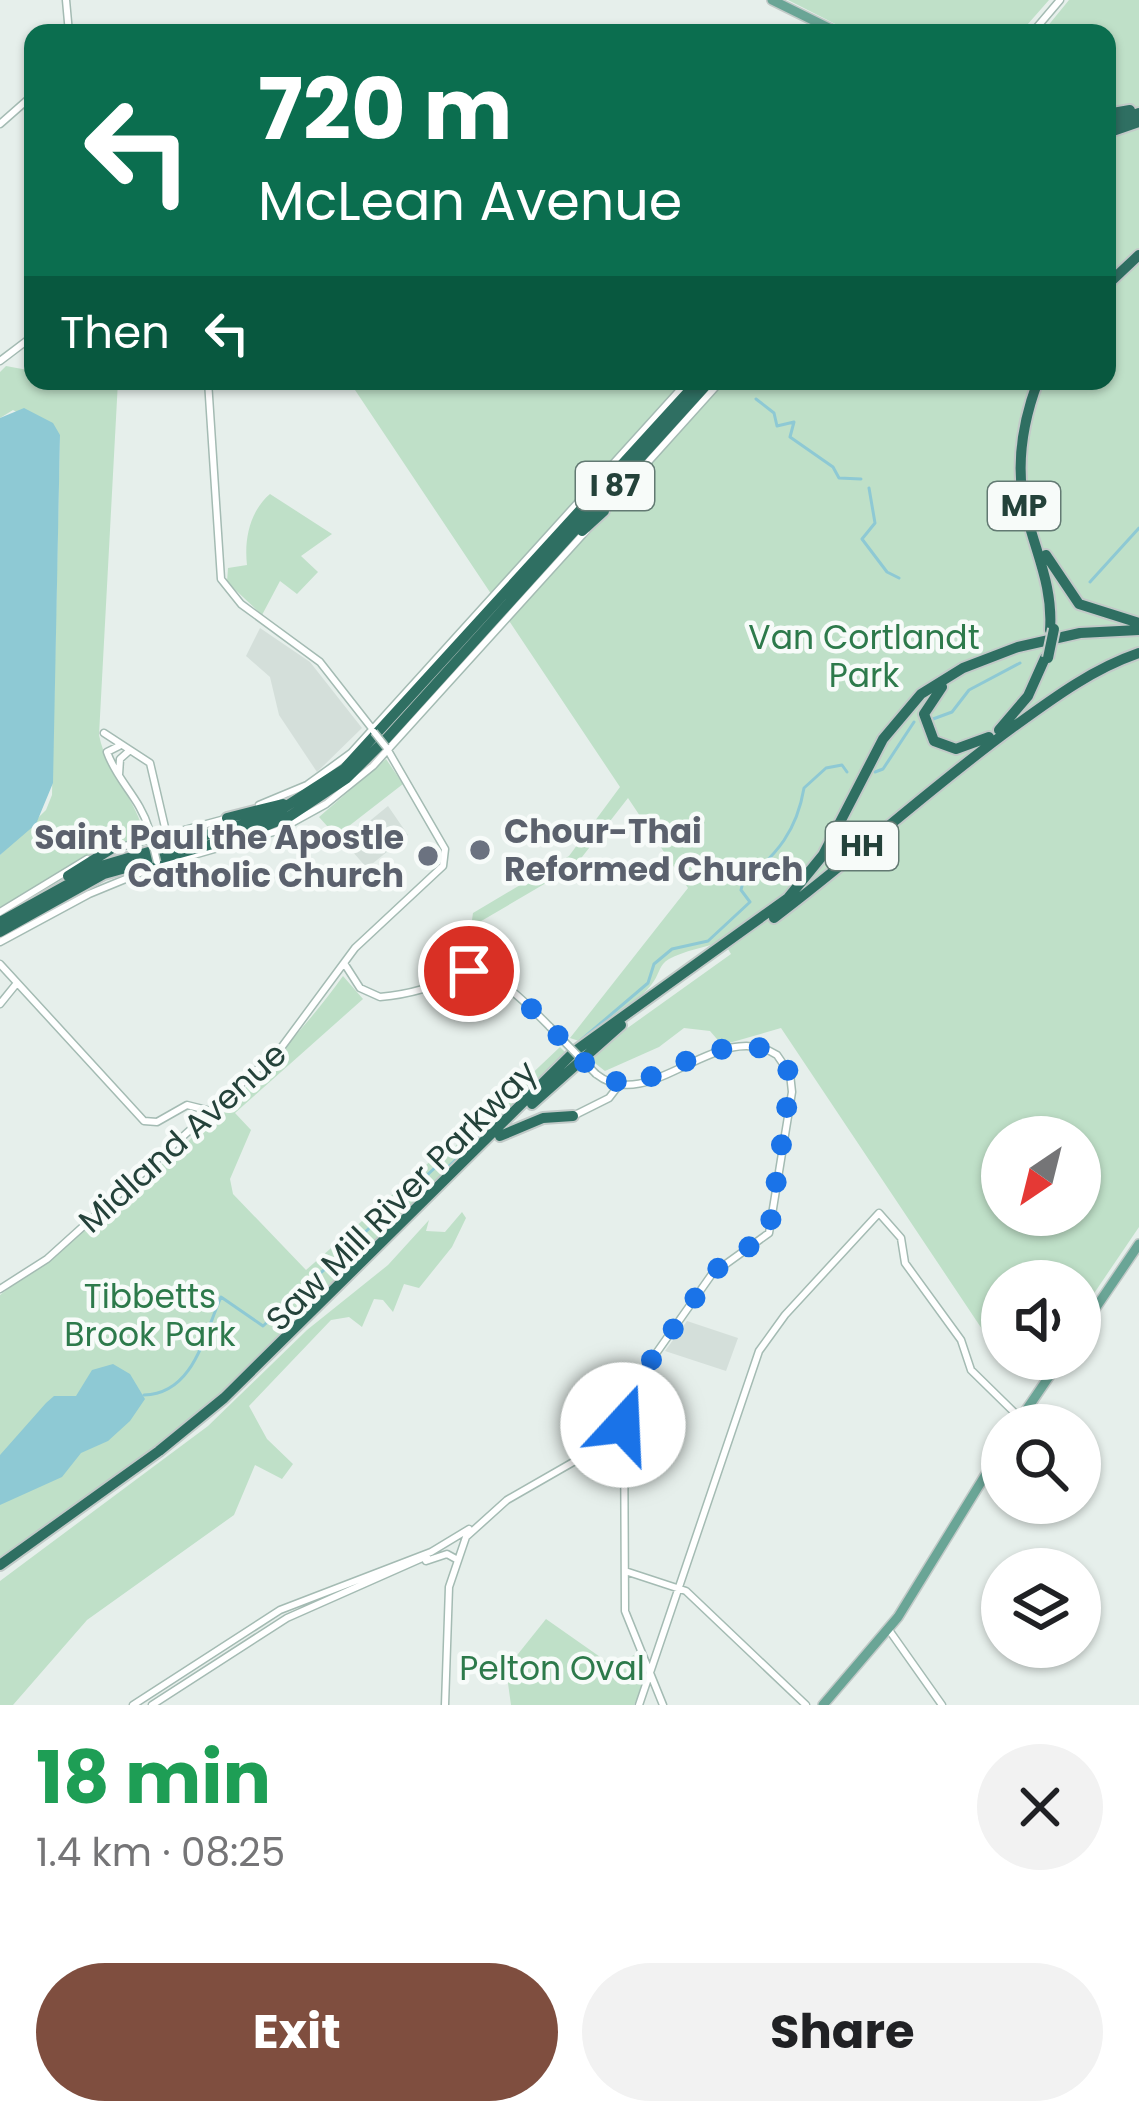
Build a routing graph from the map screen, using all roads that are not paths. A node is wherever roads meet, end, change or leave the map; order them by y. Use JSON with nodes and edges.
{"nodes":[{"id":1,"x":772,"y":0,"type":"edge"},
{"id":2,"x":1060,"y":0,"type":"edge"},
{"id":3,"x":820,"y":24,"type":"edge"},
{"id":4,"x":1040,"y":24,"type":"edge"},
{"id":5,"x":24,"y":103,"type":"edge"},
{"id":6,"x":0,"y":124,"type":"edge"},
{"id":7,"x":1139,"y":251,"type":"edge"},
{"id":8,"x":1116,"y":275,"type":"edge"},
{"id":9,"x":24,"y":343,"type":"edge"},
{"id":10,"x":0,"y":361,"type":"edge"},
{"id":11,"x":209,"y":390,"type":"edge"},
{"id":12,"x":680,"y":390,"type":"edge"},
{"id":13,"x":690,"y":390,"type":"edge"},
{"id":14,"x":702,"y":390,"type":"edge"},
{"id":15,"x":713,"y":390,"type":"edge"},
{"id":16,"x":1038,"y":390,"type":"edge"},
{"id":17,"x":1039,"y":390,"type":"edge"},
{"id":18,"x":583,"y":509,"type":"junction"},
{"id":19,"x":604,"y":511,"type":"junction"},
{"id":20,"x":1040,"y":540,"type":"junction"},
{"id":21,"x":511,"y":577,"type":"junction"},
{"id":22,"x":519,"y":592,"type":"junction"},
{"id":23,"x":494,"y":601,"type":"junction"},
{"id":24,"x":1052,"y":630,"type":"junction"},
{"id":25,"x":1139,"y":630,"type":"edge"},
{"id":26,"x":1139,"y":653,"type":"edge"},
{"id":27,"x":373,"y":731,"type":"junction"},
{"id":28,"x":104,"y":734,"type":"dead end"},
{"id":29,"x":991,"y":740,"type":"junction"},
{"id":30,"x":119,"y":746,"type":"junction"},
{"id":31,"x":387,"y":748,"type":"junction"},
{"id":32,"x":133,"y":750,"type":"junction"},
{"id":33,"x":108,"y":754,"type":"junction"},
{"id":34,"x":122,"y":756,"type":"junction"},
{"id":35,"x":358,"y":768,"type":"junction"},
{"id":36,"x":119,"y":776,"type":"junction"},
{"id":37,"x":314,"y":792,"type":"junction"},
{"id":38,"x":165,"y":816,"type":"junction"},
{"id":39,"x":227,"y":818,"type":"junction"},
{"id":40,"x":302,"y":819,"type":"junction"},
{"id":41,"x":184,"y":831,"type":"junction"},
{"id":42,"x":167,"y":836,"type":"junction"},
{"id":43,"x":111,"y":849,"type":"junction"},
{"id":44,"x":157,"y":864,"type":"junction"},
{"id":45,"x":0,"y":912,"type":"edge"},
{"id":46,"x":757,"y":923,"type":"junction"},
{"id":47,"x":2,"y":927,"type":"edge"},
{"id":48,"x":0,"y":942,"type":"edge"},
{"id":49,"x":730,"y":947,"type":"junction"},
{"id":50,"x":344,"y":963,"type":"junction"},
{"id":51,"x":0,"y":964,"type":"edge"},
{"id":52,"x":17,"y":983,"type":"junction"},
{"id":53,"x":0,"y":1004,"type":"edge"},
{"id":54,"x":580,"y":1058,"type":"junction"},
{"id":55,"x":619,"y":1085,"type":"junction"},
{"id":56,"x":532,"y":1103,"type":"junction"},
{"id":57,"x":211,"y":1111,"type":"junction"},
{"id":58,"x":573,"y":1116,"type":"joint"},
{"id":59,"x":539,"y":1119,"type":"junction"},
{"id":60,"x":500,"y":1136,"type":"junction"},
{"id":61,"x":1139,"y":1244,"type":"edge"},
{"id":62,"x":0,"y":1288,"type":"edge"},
{"id":63,"x":1101,"y":1300,"type":"edge"},
{"id":64,"x":631,"y":1389,"type":"junction"},
{"id":65,"x":1002,"y":1404,"type":"edge"},
{"id":66,"x":623,"y":1416,"type":"junction"},
{"id":67,"x":607,"y":1418,"type":"junction"},
{"id":68,"x":981,"y":1482,"type":"edge"},
{"id":69,"x":472,"y":1527,"type":"junction"},
{"id":70,"x":431,"y":1552,"type":"junction"},
{"id":71,"x":456,"y":1559,"type":"junction"},
{"id":72,"x":419,"y":1563,"type":"junction"},
{"id":73,"x":0,"y":1569,"type":"edge"},
{"id":74,"x":623,"y":1570,"type":"junction"},
{"id":75,"x":682,"y":1588,"type":"junction"},
{"id":76,"x":889,"y":1630,"type":"junction"},
{"id":77,"x":651,"y":1676,"type":"junction"},
{"id":78,"x":133,"y":1705,"type":"edge"},
{"id":79,"x":152,"y":1705,"type":"edge"},
{"id":80,"x":445,"y":1705,"type":"edge"},
{"id":81,"x":639,"y":1705,"type":"edge"},
{"id":82,"x":663,"y":1705,"type":"edge"},
{"id":83,"x":806,"y":1705,"type":"edge"},
{"id":84,"x":823,"y":1705,"type":"edge"},
{"id":85,"x":942,"y":1705,"type":"edge"}],
"edges":[{"from":1,"to":3,"type":"main road"},
{"from":2,"to":4,"type":"street"},
{"from":5,"to":6,"type":"street"},
{"from":7,"to":8,"type":"highway"},
{"from":9,"to":10,"type":"street"},
{"from":11,"to":27,"type":"street"},
{"from":12,"to":21,"type":"street"},
{"from":13,"to":18,"type":"highway","number":"I 87"},
{"from":14,"to":22,"type":"highway","number":"I 87"},
{"from":15,"to":19,"type":"street"},
{"from":16,"to":24,"type":"highway","number":"MP"},
{"from":17,"to":20,"type":"highway","number":"MP"},
{"from":18,"to":21,"type":"highway"},
{"from":18,"to":23,"type":"highway","number":"I 87"},
{"from":19,"to":22,"type":"highway"},
{"from":19,"to":31,"type":"street"},
{"from":20,"to":24,"type":"highway","number":"MP"},
{"from":20,"to":25,"type":"highway"},
{"from":21,"to":23,"type":"street"},
{"from":22,"to":35,"type":"highway","number":"I 87"},
{"from":23,"to":27,"type":"street"},
{"from":23,"to":37,"type":"highway","number":"I 87"},
{"from":24,"to":29,"type":"highway","number":"MP","bridge":true},
{"from":25,"to":29,"type":"highway"},
{"from":25,"to":46,"type":"highway","number":"HH"},
{"from":26,"to":29,"type":"highway","number":"HH"},
{"from":27,"to":31,"type":"street","bridge":true},
{"from":27,"to":39,"type":"street"},
{"from":28,"to":30,"type":"street"},
{"from":29,"to":46,"type":"highway","number":"MP"},
{"from":29,"to":49,"type":"highway","number":"HH"},
{"from":30,"to":32,"type":"street"},
{"from":30,"to":33,"type":"street"},
{"from":31,"to":40,"type":"street"},
{"from":31,"to":50,"type":"street","name":"Midland Avenue"},
{"from":32,"to":34,"type":"street"},
{"from":32,"to":38,"type":"street"},
{"from":33,"to":34,"type":"street"},
{"from":33,"to":36,"type":"street"},
{"from":34,"to":36,"type":"street"},
{"from":35,"to":40,"type":"highway"},
{"from":35,"to":47,"type":"highway","number":"I 87"},
{"from":36,"to":44,"type":"street","bridge":true},
{"from":37,"to":39,"type":"highway"},
{"from":37,"to":47,"type":"highway","number":"I 87"},
{"from":38,"to":41,"type":"street"},
{"from":38,"to":42,"type":"street"},
{"from":39,"to":41,"type":"street"},
{"from":40,"to":44,"type":"street"},
{"from":41,"to":42,"type":"street"},
{"from":42,"to":43,"type":"street"},
{"from":43,"to":45,"type":"street"},
{"from":43,"to":47,"type":"highway"},
{"from":44,"to":47,"type":"highway"},
{"from":44,"to":48,"type":"street"},
{"from":46,"to":49,"type":"highway","number":"HH"},
{"from":49,"to":54,"type":"highway","name":"Saw Mill River Parkway"},
{"from":49,"to":73,"type":"highway","name":"Saw Mill River Parkway"},
{"from":50,"to":54,"type":"street","bridge":true},
{"from":50,"to":57,"type":"street","name":"Midland Avenue"},
{"from":51,"to":52,"type":"street"},
{"from":52,"to":53,"type":"street"},
{"from":52,"to":57,"type":"street"},
{"from":54,"to":55,"type":"street","bridge":true},
{"from":54,"to":56,"type":"highway","name":"Saw Mill River Parkway"},
{"from":55,"to":58,"type":"street"},
{"from":55,"to":64,"type":"street"},
{"from":56,"to":59,"type":"highway"},
{"from":56,"to":60,"type":"highway","name":"Saw Mill River Parkway"},
{"from":57,"to":62,"type":"street","name":"Midland Avenue"},
{"from":58,"to":59,"type":"highway"},
{"from":59,"to":60,"type":"highway"},
{"from":60,"to":73,"type":"highway","name":"Saw Mill River Parkway"},
{"from":61,"to":63,"type":"main road"},
{"from":64,"to":66,"type":"street"},
{"from":64,"to":67,"type":"street"},
{"from":65,"to":75,"type":"street"},
{"from":66,"to":67,"type":"street"},
{"from":66,"to":74,"type":"street"},
{"from":67,"to":69,"type":"street"},
{"from":68,"to":76,"type":"main road"},
{"from":69,"to":70,"type":"street"},
{"from":69,"to":71,"type":"street"},
{"from":70,"to":72,"type":"street"},
{"from":70,"to":78,"type":"street"},
{"from":71,"to":72,"type":"street"},
{"from":71,"to":80,"type":"street"},
{"from":72,"to":79,"type":"street"},
{"from":74,"to":75,"type":"street"},
{"from":74,"to":77,"type":"street"},
{"from":75,"to":77,"type":"street"},
{"from":75,"to":83,"type":"street"},
{"from":76,"to":84,"type":"main road"},
{"from":76,"to":85,"type":"street"},
{"from":77,"to":81,"type":"street"},
{"from":77,"to":82,"type":"street"}]}
